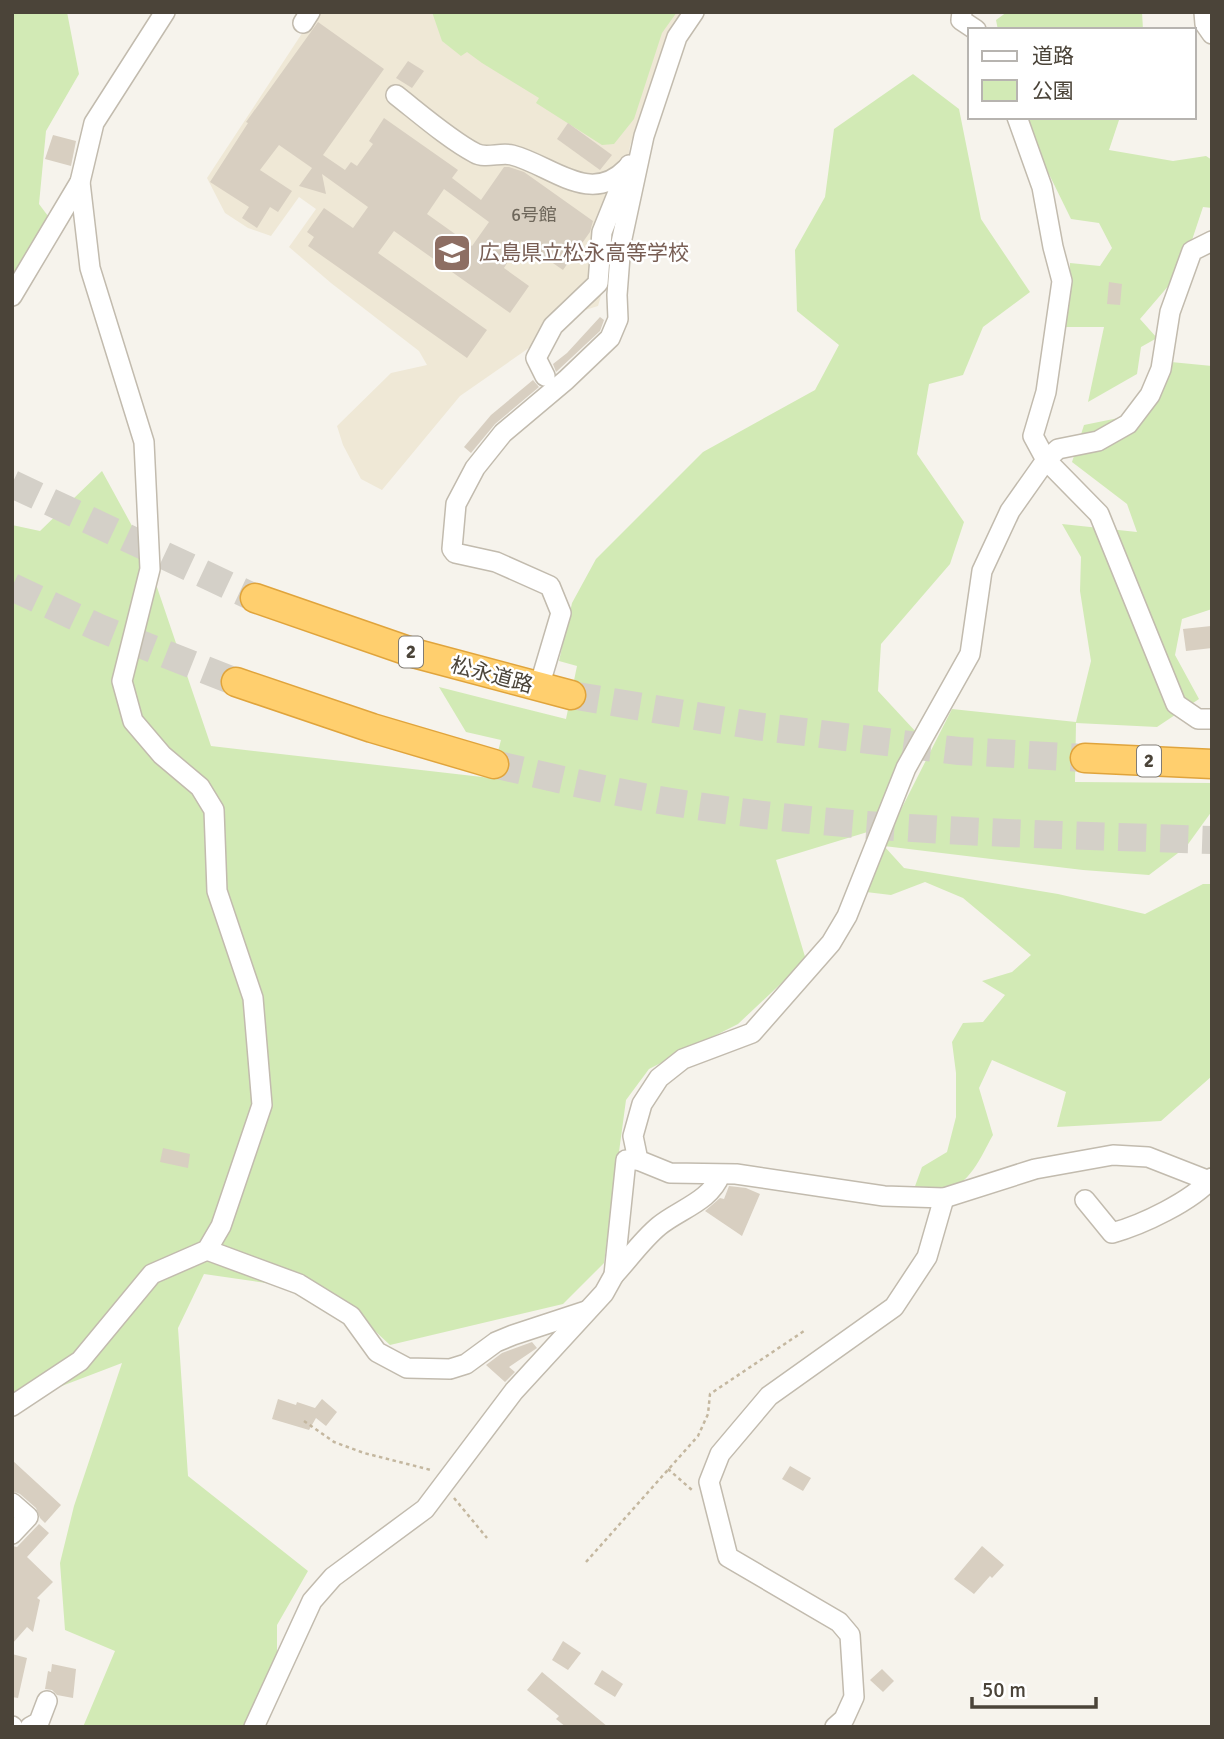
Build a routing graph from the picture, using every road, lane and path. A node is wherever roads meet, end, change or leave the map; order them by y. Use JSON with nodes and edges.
{"nodes":[{"id":1,"x":165,"y":12,"type":"edge"},
{"id":2,"x":694,"y":12,"type":"edge"},
{"id":3,"x":962,"y":12,"type":"edge"},
{"id":4,"x":1203,"y":12,"type":"edge"},
{"id":5,"x":973,"y":28,"type":"edge"},
{"id":6,"x":1212,"y":34,"type":"edge"},
{"id":7,"x":396,"y":95,"type":"dead end"},
{"id":8,"x":1018,"y":119,"type":"edge"},
{"id":9,"x":644,"y":136,"type":"junction"},
{"id":10,"x":627,"y":169,"type":"junction"},
{"id":11,"x":80,"y":182,"type":"junction"},
{"id":12,"x":1212,"y":242,"type":"edge"},
{"id":13,"x":12,"y":296,"type":"edge"},
{"id":14,"x":545,"y":376,"type":"dead end"},
{"id":15,"x":1046,"y":460,"type":"junction"},
{"id":16,"x":255,"y":598,"type":"tunnel mouth"},
{"id":17,"x":236,"y":682,"type":"tunnel mouth"},
{"id":18,"x":538,"y":687,"type":"junction"},
{"id":19,"x":571,"y":695,"type":"tunnel mouth"},
{"id":20,"x":1212,"y":719,"type":"edge"},
{"id":21,"x":1086,"y":758,"type":"tunnel mouth"},
{"id":22,"x":495,"y":764,"type":"tunnel mouth"},
{"id":23,"x":1212,"y":764,"type":"edge"},
{"id":24,"x":638,"y":1160,"type":"junction"},
{"id":25,"x":720,"y":1175,"type":"junction"},
{"id":26,"x":1211,"y":1181,"type":"edge"},
{"id":27,"x":944,"y":1198,"type":"junction"},
{"id":28,"x":1085,"y":1200,"type":"dead end"},
{"id":29,"x":208,"y":1250,"type":"junction"},
{"id":30,"x":614,"y":1275,"type":"junction"},
{"id":31,"x":587,"y":1311,"type":"junction"},
{"id":32,"x":804,"y":1331,"type":"dead end"},
{"id":33,"x":12,"y":1406,"type":"edge"},
{"id":34,"x":304,"y":1421,"type":"dead end"},
{"id":35,"x":667,"y":1469,"type":"junction"},
{"id":36,"x":447,"y":1479,"type":"junction"},
{"id":37,"x":712,"y":1494,"type":"junction"},
{"id":38,"x":12,"y":1503,"type":"edge"},
{"id":39,"x":12,"y":1534,"type":"edge"},
{"id":40,"x":486,"y":1538,"type":"dead end"},
{"id":41,"x":586,"y":1562,"type":"dead end"},
{"id":42,"x":47,"y":1701,"type":"dead end"},
{"id":43,"x":30,"y":1727,"type":"edge"},
{"id":44,"x":254,"y":1727,"type":"edge"},
{"id":45,"x":835,"y":1727,"type":"edge"}],
"edges":[{"from":1,"to":11,"type":"street"},
{"from":2,"to":9,"type":"street"},
{"from":3,"to":5,"type":"street"},
{"from":4,"to":6,"type":"street"},
{"from":7,"to":10,"type":"street"},
{"from":8,"to":15,"type":"street"},
{"from":9,"to":10,"type":"street"},
{"from":9,"to":18,"type":"street"},
{"from":10,"to":14,"type":"street"},
{"from":11,"to":13,"type":"street"},
{"from":11,"to":29,"type":"street"},
{"from":12,"to":15,"type":"street"},
{"from":15,"to":20,"type":"street"},
{"from":15,"to":24,"type":"street"},
{"from":16,"to":18,"type":"highway","name":"松永道路","number":"2"},
{"from":17,"to":22,"type":"highway"},
{"from":18,"to":19,"type":"highway","name":"松永道路","number":"2"},
{"from":21,"to":23,"type":"highway","number":"2"},
{"from":24,"to":25,"type":"street"},
{"from":24,"to":30,"type":"street"},
{"from":25,"to":27,"type":"street"},
{"from":25,"to":30,"type":"street"},
{"from":26,"to":27,"type":"street"},
{"from":26,"to":28,"type":"street"},
{"from":27,"to":37,"type":"street"},
{"from":29,"to":31,"type":"street"},
{"from":29,"to":33,"type":"street"},
{"from":30,"to":31,"type":"street"},
{"from":31,"to":36,"type":"street"},
{"from":32,"to":35,"type":"path"},
{"from":34,"to":36,"type":"path"},
{"from":35,"to":37,"type":"path"},
{"from":35,"to":41,"type":"path"},
{"from":36,"to":40,"type":"path"},
{"from":36,"to":44,"type":"street"},
{"from":37,"to":45,"type":"street"},
{"from":38,"to":39,"type":"street"},
{"from":42,"to":43,"type":"street"}]}
